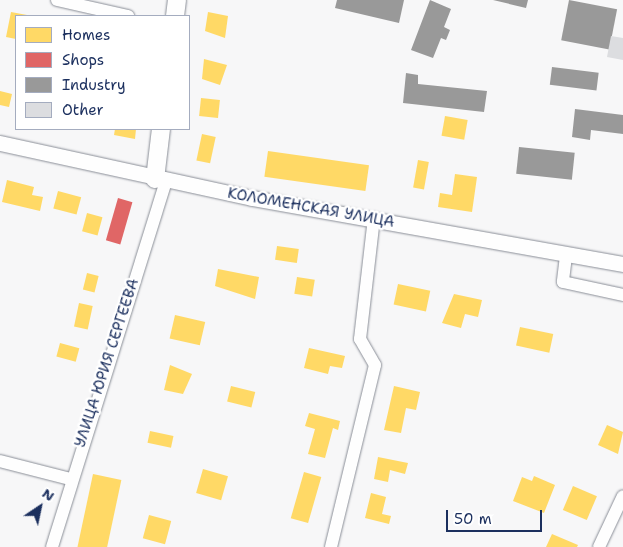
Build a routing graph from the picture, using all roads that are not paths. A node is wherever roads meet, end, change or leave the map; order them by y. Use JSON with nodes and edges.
{"nodes":[{"id":1,"x":57,"y":0,"type":"edge"},
{"id":2,"x":177,"y":0,"type":"edge"},
{"id":3,"x":124,"y":15,"type":"edge"},
{"id":4,"x":175,"y":15,"type":"edge"},
{"id":5,"x":161,"y":130,"type":"edge"},
{"id":6,"x":0,"y":143,"type":"edge"},
{"id":7,"x":161,"y":180,"type":"junction"},
{"id":8,"x":374,"y":218,"type":"junction"},
{"id":9,"x":566,"y":256,"type":"junction"},
{"id":10,"x":623,"y":264,"type":"edge"},
{"id":11,"x":623,"y":295,"type":"edge"},
{"id":12,"x":0,"y":461,"type":"edge"},
{"id":13,"x":70,"y":480,"type":"junction"},
{"id":14,"x":623,"y":496,"type":"edge"},
{"id":15,"x":52,"y":547,"type":"edge"},
{"id":16,"x":331,"y":547,"type":"edge"},
{"id":17,"x":599,"y":547,"type":"edge"}],
"edges":[{"from":1,"to":3,"type":"street"},
{"from":2,"to":4,"type":"main road"},
{"from":5,"to":7,"type":"main road","name":"УЛИЦА ЮРИЯ СЕРГЕЕВА"},
{"from":6,"to":7,"type":"street","name":"КОЛОМЕНСКАЯ УЛИЦА"},
{"from":7,"to":8,"type":"street","name":"КОЛОМЕНСКАЯ УЛИЦА"},
{"from":7,"to":13,"type":"street","name":"УЛИЦА ЮРИЯ СЕРГЕЕВА"},
{"from":8,"to":9,"type":"street","name":"КОЛОМЕНСКАЯ УЛИЦА"},
{"from":8,"to":16,"type":"street"},
{"from":9,"to":10,"type":"street","name":"КОЛОМЕНСКАЯ УЛИЦА"},
{"from":9,"to":11,"type":"street"},
{"from":12,"to":13,"type":"street"},
{"from":13,"to":15,"type":"street","name":"УЛИЦА ЮРИЯ СЕРГЕЕВА"},
{"from":14,"to":17,"type":"street"}]}
